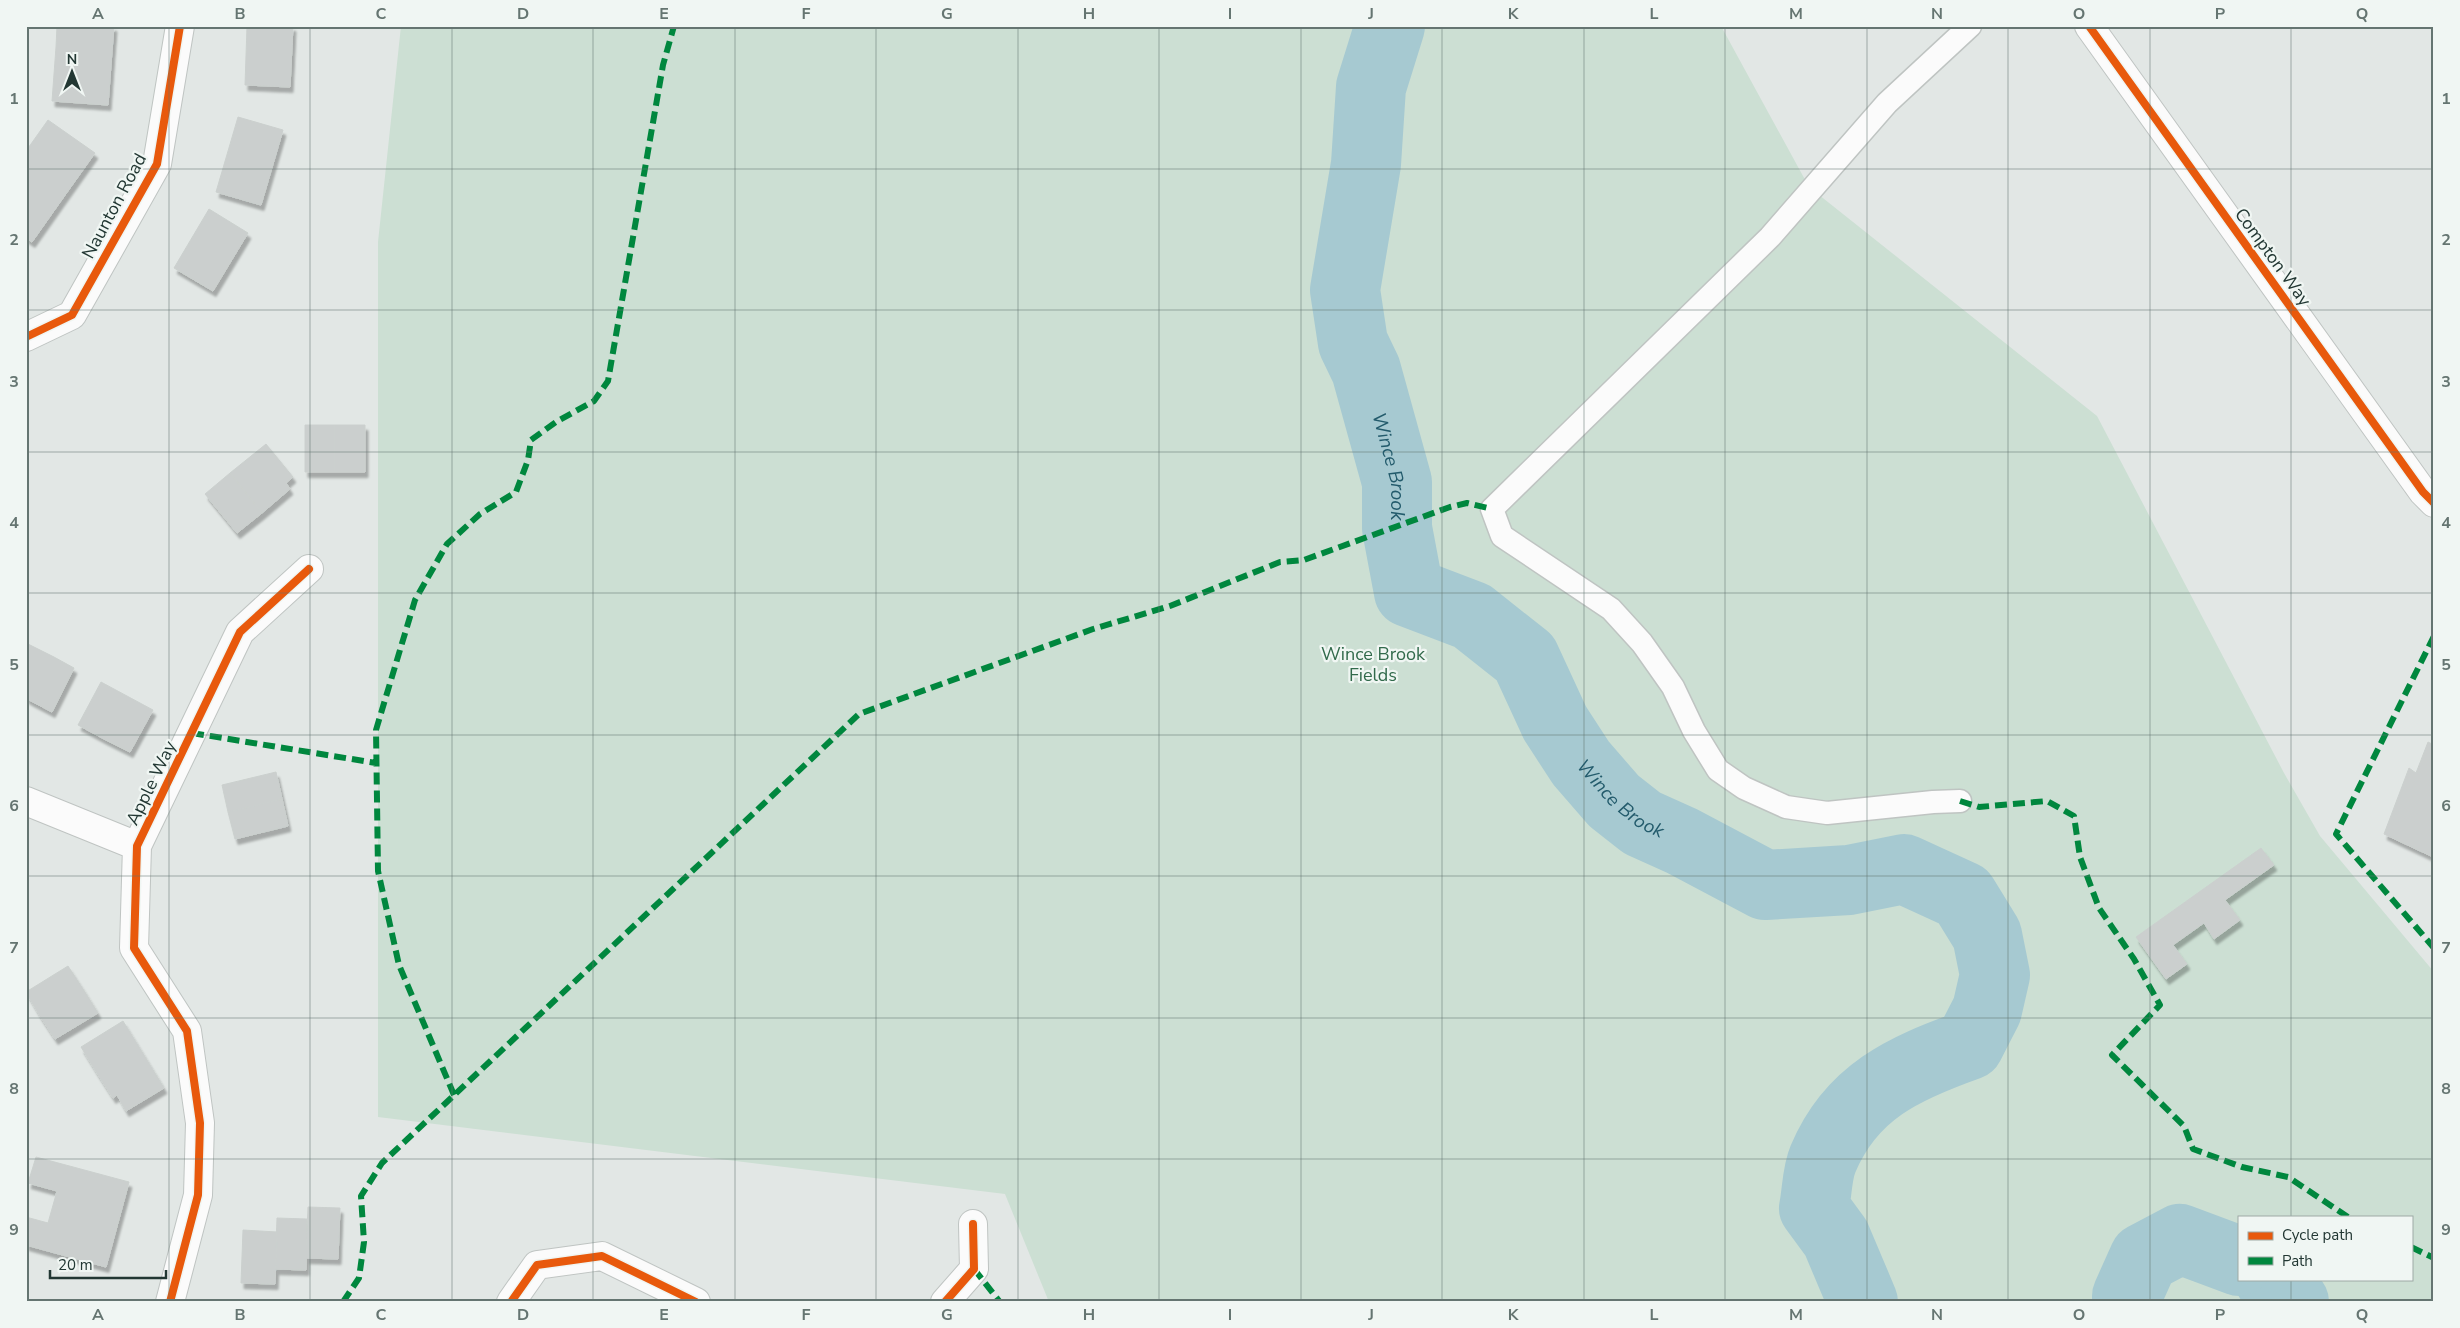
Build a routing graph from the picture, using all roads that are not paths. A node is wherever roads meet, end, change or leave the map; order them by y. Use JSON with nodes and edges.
{"nodes":[{"id":1,"x":180,"y":26,"type":"edge"},
{"id":2,"x":1970,"y":26,"type":"edge"},
{"id":3,"x":2089,"y":26,"type":"edge"},
{"id":4,"x":26,"y":336,"type":"edge"},
{"id":5,"x":2430,"y":492,"type":"edge"},
{"id":6,"x":309,"y":569,"type":"dead end"},
{"id":7,"x":26,"y":801,"type":"edge"},
{"id":8,"x":1960,"y":801,"type":"dead end"},
{"id":9,"x":137,"y":846,"type":"junction"},
{"id":10,"x":973,"y":1224,"type":"dead end"},
{"id":11,"x":170,"y":1302,"type":"edge"},
{"id":12,"x":511,"y":1302,"type":"edge"},
{"id":13,"x":696,"y":1302,"type":"edge"},
{"id":14,"x":945,"y":1302,"type":"edge"}],
"edges":[{"from":1,"to":4,"type":"street","name":"Naunton Road"},
{"from":2,"to":8,"type":"lane"},
{"from":3,"to":5,"type":"street","name":"Compton Way"},
{"from":6,"to":9,"type":"street","name":"Apple Way"},
{"from":7,"to":9,"type":"street"},
{"from":9,"to":11,"type":"street","name":"Apple Way"},
{"from":10,"to":14,"type":"street"},
{"from":12,"to":13,"type":"street"}]}
